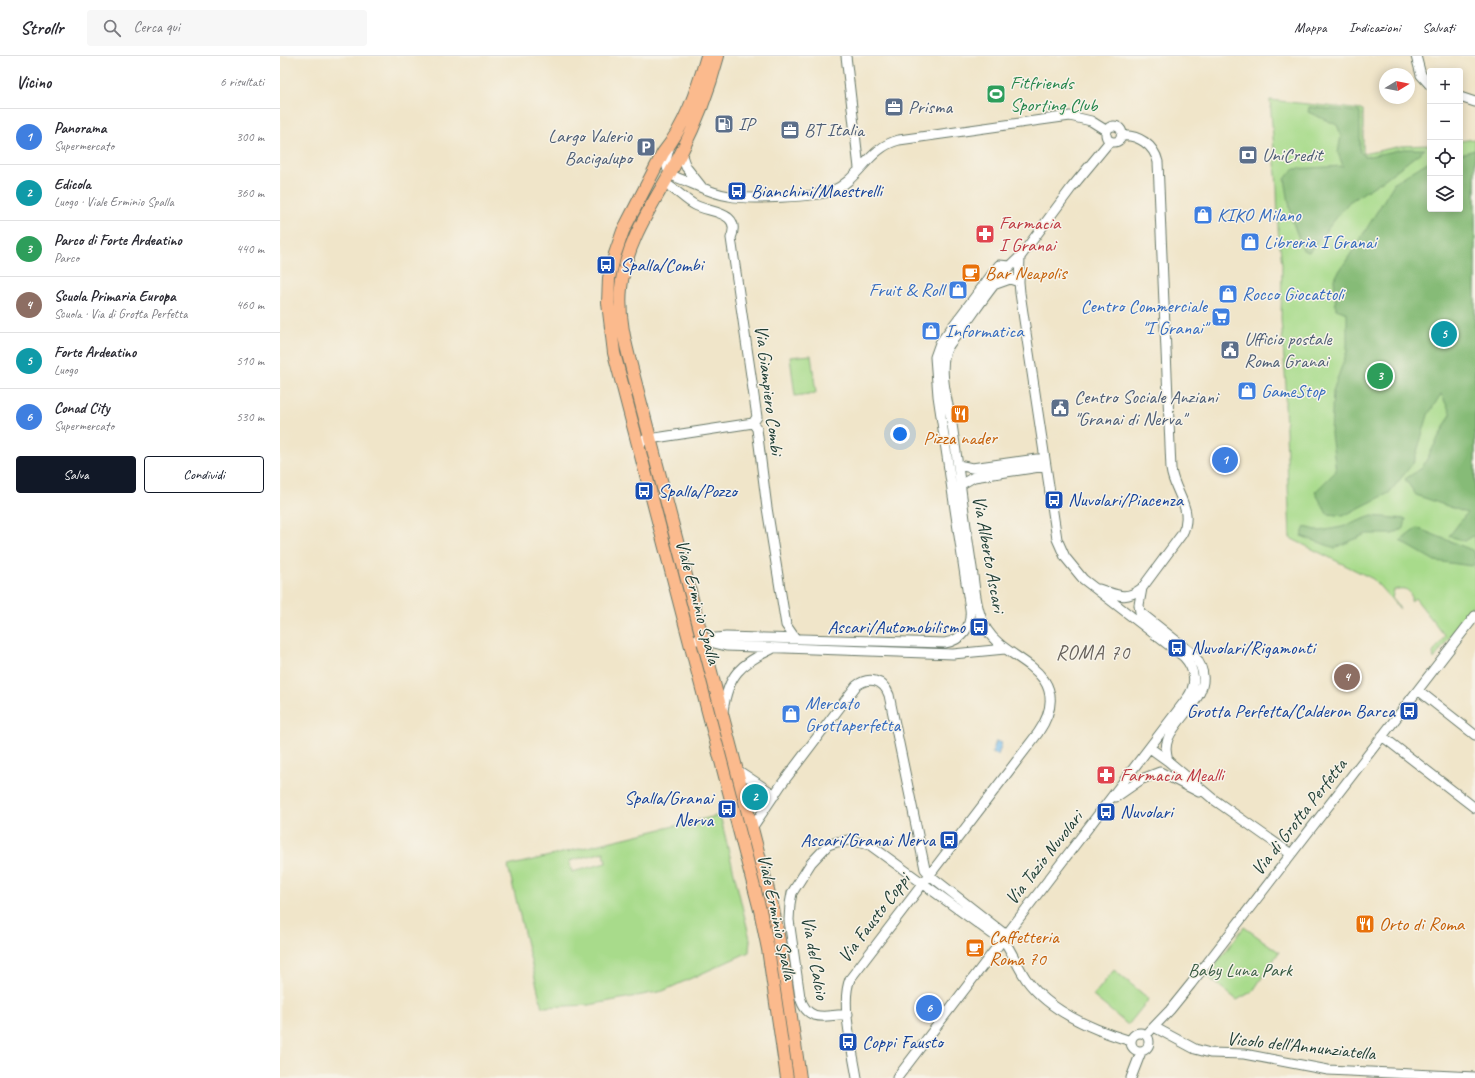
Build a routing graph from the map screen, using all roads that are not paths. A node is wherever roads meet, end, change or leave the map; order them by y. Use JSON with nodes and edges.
{"nodes":[{"id":1,"x":707,"y":56,"type":"edge"},
{"id":2,"x":718,"y":56,"type":"edge"},
{"id":3,"x":846,"y":56,"type":"edge"},
{"id":4,"x":1416,"y":56,"type":"edge"},
{"id":5,"x":1427,"y":82,"type":"edge"},
{"id":6,"x":1463,"y":98,"type":"edge"},
{"id":7,"x":1475,"y":102,"type":"edge"},
{"id":8,"x":1107,"y":130,"type":"junction"},
{"id":9,"x":1121,"y":136,"type":"junction"},
{"id":10,"x":1110,"y":141,"type":"junction"},
{"id":11,"x":670,"y":146,"type":"junction"},
{"id":12,"x":681,"y":153,"type":"junction"},
{"id":13,"x":859,"y":168,"type":"junction"},
{"id":14,"x":667,"y":178,"type":"junction"},
{"id":15,"x":702,"y":187,"type":"junction"},
{"id":16,"x":1020,"y":257,"type":"junction"},
{"id":17,"x":1010,"y":266,"type":"junction"},
{"id":18,"x":1019,"y":282,"type":"junction"},
{"id":19,"x":995,"y":285,"type":"junction"},
{"id":20,"x":956,"y":329,"type":"junction"},
{"id":21,"x":951,"y":418,"type":"junction"},
{"id":22,"x":941,"y":419,"type":"junction"},
{"id":23,"x":752,"y":423,"type":"junction"},
{"id":24,"x":649,"y":439,"type":"junction"},
{"id":25,"x":638,"y":446,"type":"junction"},
{"id":26,"x":1045,"y":462,"type":"junction"},
{"id":27,"x":958,"y":464,"type":"junction"},
{"id":28,"x":960,"y":485,"type":"junction"},
{"id":29,"x":965,"y":547,"type":"junction"},
{"id":30,"x":1092,"y":586,"type":"junction"},
{"id":31,"x":1142,"y":588,"type":"junction"},
{"id":32,"x":695,"y":611,"type":"junction"},
{"id":33,"x":682,"y":614,"type":"junction"},
{"id":34,"x":1475,"y":616,"type":"edge"},
{"id":35,"x":1147,"y":624,"type":"junction"},
{"id":36,"x":795,"y":638,"type":"junction"},
{"id":37,"x":702,"y":640,"type":"junction"},
{"id":38,"x":689,"y":641,"type":"junction"},
{"id":39,"x":882,"y":642,"type":"junction"},
{"id":40,"x":922,"y":643,"type":"junction"},
{"id":41,"x":774,"y":648,"type":"junction"},
{"id":42,"x":1005,"y":648,"type":"junction"},
{"id":43,"x":882,"y":652,"type":"junction"},
{"id":44,"x":922,"y":653,"type":"junction"},
{"id":45,"x":1418,"y":690,"type":"junction"},
{"id":46,"x":723,"y":715,"type":"junction"},
{"id":47,"x":1172,"y":719,"type":"junction"},
{"id":48,"x":1475,"y":735,"type":"edge"},
{"id":49,"x":1382,"y":736,"type":"junction"},
{"id":50,"x":1168,"y":738,"type":"junction"},
{"id":51,"x":1150,"y":748,"type":"junction"},
{"id":52,"x":1168,"y":761,"type":"junction"},
{"id":53,"x":736,"y":769,"type":"junction"},
{"id":54,"x":775,"y":795,"type":"junction"},
{"id":55,"x":1213,"y":799,"type":"junction"},
{"id":56,"x":1110,"y":802,"type":"junction"},
{"id":57,"x":1475,"y":808,"type":"edge"},
{"id":58,"x":752,"y":828,"type":"junction"},
{"id":59,"x":1292,"y":854,"type":"junction"},
{"id":60,"x":926,"y":870,"type":"junction"},
{"id":61,"x":922,"y":883,"type":"junction"},
{"id":62,"x":1004,"y":938,"type":"junction"},
{"id":63,"x":848,"y":1014,"type":"junction"},
{"id":64,"x":1154,"y":1027,"type":"junction"},
{"id":65,"x":1146,"y":1035,"type":"junction"},
{"id":66,"x":1131,"y":1041,"type":"junction"},
{"id":67,"x":1141,"y":1052,"type":"junction"},
{"id":68,"x":797,"y":1060,"type":"junction"},
{"id":69,"x":785,"y":1073,"type":"edge"},
{"id":70,"x":1475,"y":1077,"type":"edge"},
{"id":71,"x":800,"y":1078,"type":"edge"},
{"id":72,"x":857,"y":1078,"type":"edge"},
{"id":73,"x":897,"y":1078,"type":"edge"},
{"id":74,"x":1131,"y":1078,"type":"edge"}],
"edges":[{"from":1,"to":11,"type":"main road","name":"Viale Erminio Spalla"},
{"from":2,"to":12,"type":"main road","name":"Viale Erminio Spalla"},
{"from":3,"to":13,"type":"street"},
{"from":4,"to":5,"type":"street"},
{"from":6,"to":7,"type":"street"},
{"from":8,"to":9,"type":"street"},
{"from":8,"to":10,"type":"street"},
{"from":8,"to":13,"type":"street"},
{"from":9,"to":10,"type":"street"},
{"from":9,"to":31,"type":"street"},
{"from":10,"to":16,"type":"street"},
{"from":11,"to":14,"type":"street"},
{"from":11,"to":25,"type":"main road","name":"Viale Erminio Spalla"},
{"from":12,"to":14,"type":"main road","name":"Viale Erminio Spalla"},
{"from":12,"to":15,"type":"street"},
{"from":13,"to":15,"type":"street"},
{"from":14,"to":15,"type":"street"},
{"from":14,"to":23,"type":"street","name":"Via Giampiero Combi"},
{"from":14,"to":24,"type":"main road","name":"Viale Erminio Spalla"},
{"from":16,"to":17,"type":"street"},
{"from":16,"to":18,"type":"street","name":"Via Tazio Nuvolari"},
{"from":17,"to":19,"type":"street"},
{"from":17,"to":20,"type":"street","name":"Via Alberto Ascari"},
{"from":18,"to":19,"type":"street"},
{"from":18,"to":26,"type":"street","name":"Via Tazio Nuvolari"},
{"from":19,"to":20,"type":"street","name":"Via Alberto Ascari"},
{"from":20,"to":21,"type":"street","name":"Via Alberto Ascari"},
{"from":20,"to":22,"type":"street","name":"Via Alberto Ascari"},
{"from":21,"to":22,"type":"street"},
{"from":21,"to":27,"type":"street","name":"Via Alberto Ascari"},
{"from":22,"to":29,"type":"street","name":"Via Alberto Ascari"},
{"from":23,"to":24,"type":"street"},
{"from":23,"to":36,"type":"street","name":"Via Giampiero Combi"},
{"from":24,"to":25,"type":"street"},
{"from":24,"to":32,"type":"main road","name":"Viale Erminio Spalla"},
{"from":25,"to":33,"type":"main road","name":"Viale Erminio Spalla"},
{"from":26,"to":27,"type":"street"},
{"from":26,"to":28,"type":"street"},
{"from":26,"to":30,"type":"street","name":"Via Tazio Nuvolari"},
{"from":27,"to":28,"type":"street","name":"Via Alberto Ascari"},
{"from":28,"to":29,"type":"street","name":"Via Alberto Ascari"},
{"from":29,"to":40,"type":"street","name":"Via Alberto Ascari"},
{"from":29,"to":42,"type":"street","name":"Via Alberto Ascari"},
{"from":30,"to":31,"type":"street","name":"Via Tazio Nuvolari"},
{"from":30,"to":35,"type":"street","name":"Via Tazio Nuvolari"},
{"from":31,"to":35,"type":"street","name":"Via Tazio Nuvolari"},
{"from":32,"to":33,"type":"street"},
{"from":32,"to":37,"type":"main road","name":"Viale Erminio Spalla"},
{"from":33,"to":38,"type":"main road","name":"Viale Erminio Spalla"},
{"from":34,"to":45,"type":"street","name":"Via di Grotta Perfetta"},
{"from":35,"to":47,"type":"street","name":"Via Tazio Nuvolari"},
{"from":35,"to":50,"type":"street","name":"Via Tazio Nuvolari"},
{"from":36,"to":37,"type":"street"},
{"from":36,"to":39,"type":"street"},
{"from":37,"to":38,"type":"street"},
{"from":37,"to":41,"type":"street"},
{"from":37,"to":46,"type":"main road","name":"Viale Erminio Spalla"},
{"from":38,"to":69,"type":"main road","name":"Viale Erminio Spalla"},
{"from":39,"to":40,"type":"street"},
{"from":39,"to":43,"type":"street"},
{"from":40,"to":44,"type":"street"},
{"from":41,"to":43,"type":"street"},
{"from":41,"to":46,"type":"street"},
{"from":42,"to":44,"type":"street"},
{"from":42,"to":60,"type":"street","name":"Via Alberto Ascari"},
{"from":43,"to":44,"type":"street"},
{"from":45,"to":48,"type":"street"},
{"from":45,"to":49,"type":"street","name":"Via di Grotta Perfetta"},
{"from":46,"to":53,"type":"main road","name":"Viale Erminio Spalla"},
{"from":47,"to":50,"type":"street"},
{"from":47,"to":51,"type":"street","name":"Via Tazio Nuvolari"},
{"from":49,"to":57,"type":"street"},
{"from":49,"to":59,"type":"street","name":"Via di Grotta Perfetta"},
{"from":50,"to":52,"type":"street"},
{"from":51,"to":52,"type":"street"},
{"from":51,"to":56,"type":"street","name":"Via Tazio Nuvolari"},
{"from":52,"to":55,"type":"street"},
{"from":53,"to":54,"type":"street"},
{"from":53,"to":58,"type":"main road","name":"Viale Erminio Spalla"},
{"from":54,"to":58,"type":"street"},
{"from":54,"to":60,"type":"street"},
{"from":55,"to":56,"type":"street","name":"Via Tazio Nuvolari"},
{"from":55,"to":59,"type":"street"},
{"from":56,"to":62,"type":"street","name":"Via Tazio Nuvolari"},
{"from":58,"to":68,"type":"main road","name":"Viale Erminio Spalla"},
{"from":59,"to":64,"type":"street","name":"Via di Grotta Perfetta"},
{"from":60,"to":61,"type":"street","name":"Via Fausto Coppi"},
{"from":60,"to":62,"type":"street"},
{"from":61,"to":62,"type":"street"},
{"from":61,"to":63,"type":"street","name":"Via Fausto Coppi"},
{"from":61,"to":63,"type":"street","name":"Via del Calcio"},
{"from":62,"to":66,"type":"street"},
{"from":62,"to":73,"type":"street","name":"Via Tazio Nuvolari"},
{"from":63,"to":72,"type":"street","name":"Via Fausto Coppi"},
{"from":64,"to":65,"type":"street","name":"Via di Grotta Perfetta"},
{"from":64,"to":70,"type":"street","name":"Vicolo dell'Annunziatella"},
{"from":65,"to":66,"type":"street","name":"Via di Grotta Perfetta"},
{"from":65,"to":67,"type":"street"},
{"from":66,"to":67,"type":"street"},
{"from":67,"to":74,"type":"street"},
{"from":68,"to":69,"type":"street"},
{"from":68,"to":71,"type":"main road","name":"Viale Erminio Spalla"}]}
